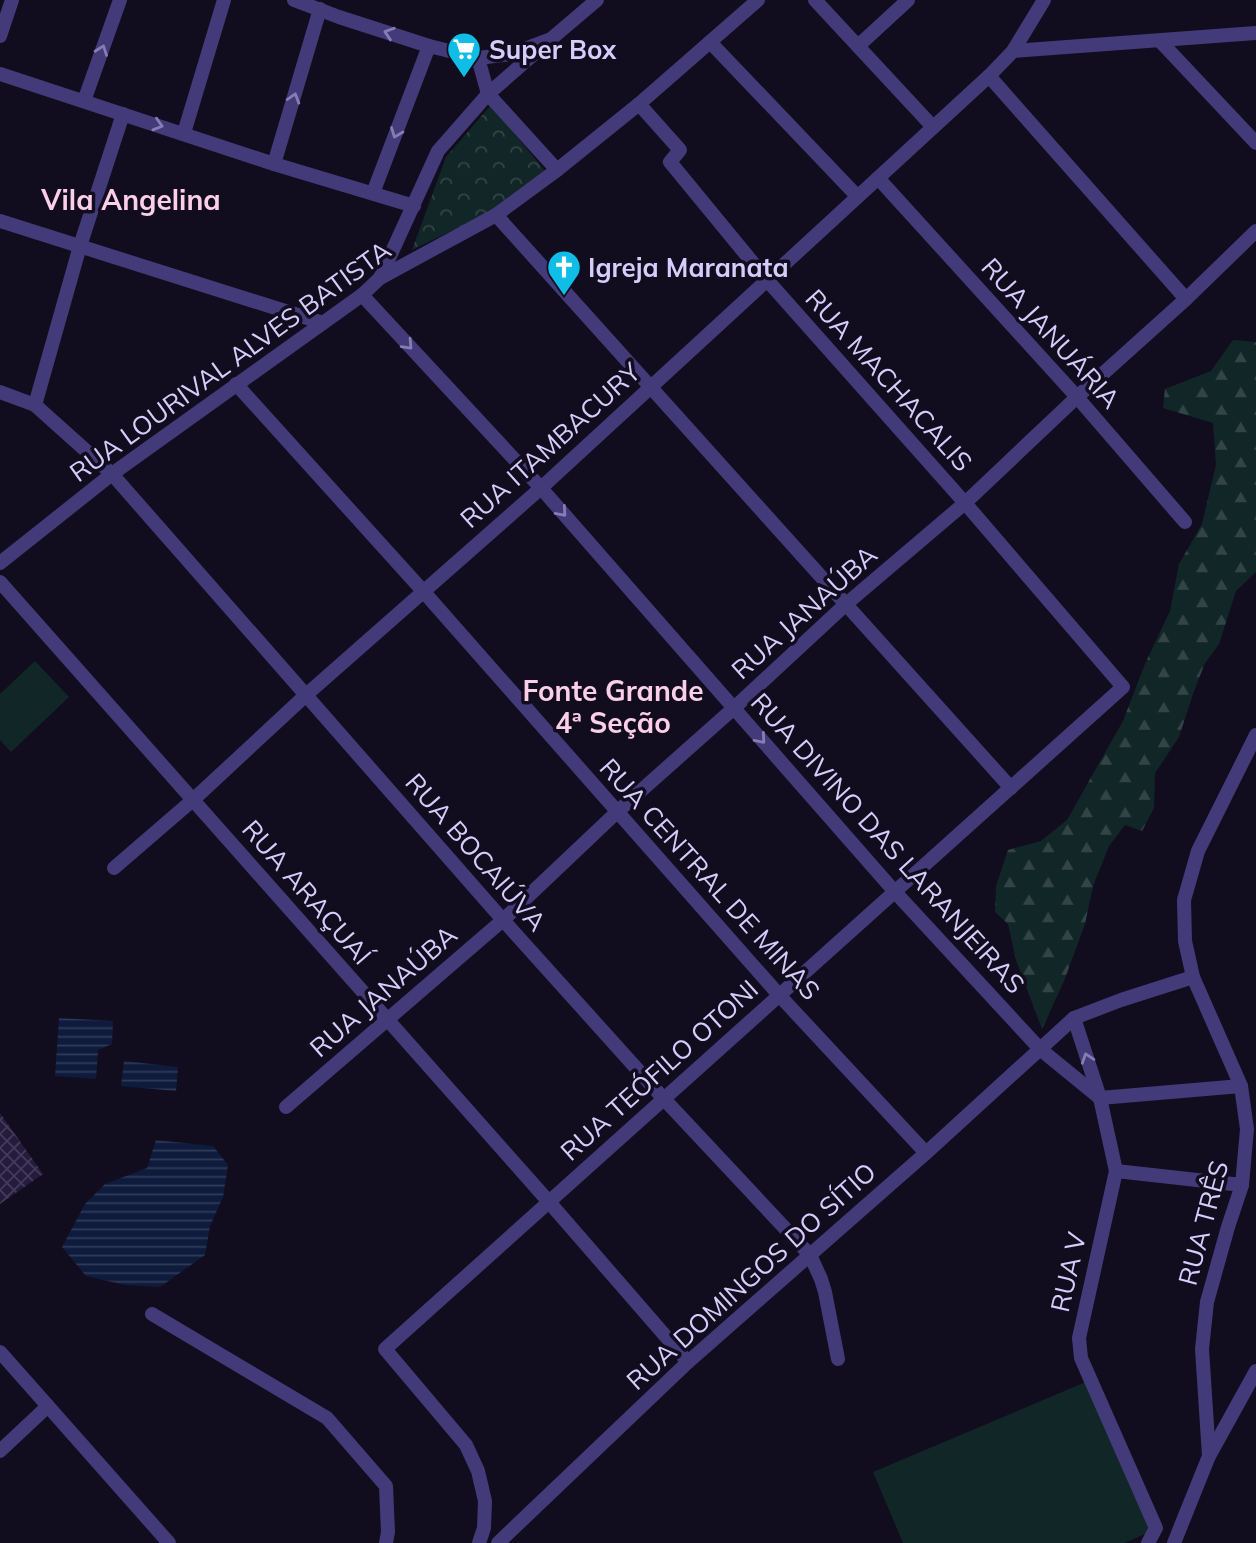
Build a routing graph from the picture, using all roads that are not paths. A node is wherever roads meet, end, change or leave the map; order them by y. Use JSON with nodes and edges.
{"nodes":[{"id":1,"x":12,"y":0,"type":"edge"},
{"id":2,"x":120,"y":0,"type":"edge"},
{"id":3,"x":224,"y":0,"type":"edge"},
{"id":4,"x":294,"y":0,"type":"edge"},
{"id":5,"x":597,"y":0,"type":"edge"},
{"id":6,"x":758,"y":0,"type":"edge"},
{"id":7,"x":815,"y":0,"type":"edge"},
{"id":8,"x":908,"y":0,"type":"edge"},
{"id":9,"x":1045,"y":0,"type":"edge"},
{"id":10,"x":320,"y":9,"type":"junction"},
{"id":11,"x":1256,"y":33,"type":"edge"},
{"id":12,"x":0,"y":36,"type":"edge"},
{"id":13,"x":551,"y":39,"type":"junction"},
{"id":14,"x":1160,"y":41,"type":"junction"},
{"id":15,"x":710,"y":43,"type":"junction"},
{"id":16,"x":429,"y":46,"type":"junction"},
{"id":17,"x":858,"y":46,"type":"junction"},
{"id":18,"x":1013,"y":51,"type":"junction"},
{"id":19,"x":478,"y":58,"type":"junction"},
{"id":20,"x":0,"y":74,"type":"edge"},
{"id":21,"x":989,"y":76,"type":"junction"},
{"id":22,"x":488,"y":94,"type":"junction"},
{"id":23,"x":84,"y":101,"type":"junction"},
{"id":24,"x":639,"y":104,"type":"junction"},
{"id":25,"x":123,"y":114,"type":"junction"},
{"id":26,"x":933,"y":127,"type":"junction"},
{"id":27,"x":184,"y":134,"type":"junction"},
{"id":28,"x":1256,"y":143,"type":"edge"},
{"id":29,"x":274,"y":164,"type":"junction"},
{"id":30,"x":557,"y":170,"type":"junction"},
{"id":31,"x":878,"y":178,"type":"junction"},
{"id":32,"x":373,"y":193,"type":"junction"},
{"id":33,"x":857,"y":196,"type":"junction"},
{"id":34,"x":414,"y":206,"type":"junction"},
{"id":35,"x":496,"y":215,"type":"junction"},
{"id":36,"x":0,"y":220,"type":"edge"},
{"id":37,"x":1256,"y":231,"type":"edge"},
{"id":38,"x":80,"y":246,"type":"junction"},
{"id":39,"x":380,"y":278,"type":"junction"},
{"id":40,"x":767,"y":280,"type":"junction"},
{"id":41,"x":362,"y":295,"type":"junction"},
{"id":42,"x":1186,"y":299,"type":"junction"},
{"id":43,"x":323,"y":323,"type":"junction"},
{"id":44,"x":236,"y":384,"type":"junction"},
{"id":45,"x":651,"y":387,"type":"junction"},
{"id":46,"x":0,"y":392,"type":"edge"},
{"id":47,"x":1077,"y":397,"type":"junction"},
{"id":48,"x":36,"y":404,"type":"junction"},
{"id":49,"x":112,"y":474,"type":"junction"},
{"id":50,"x":541,"y":488,"type":"junction"},
{"id":51,"x":965,"y":503,"type":"junction"},
{"id":52,"x":1185,"y":522,"type":"dead end"},
{"id":53,"x":0,"y":563,"type":"edge"},
{"id":54,"x":0,"y":582,"type":"edge"},
{"id":55,"x":423,"y":591,"type":"junction"},
{"id":56,"x":845,"y":605,"type":"junction"},
{"id":57,"x":1123,"y":687,"type":"joint"},
{"id":58,"x":306,"y":695,"type":"junction"},
{"id":59,"x":734,"y":708,"type":"junction"},
{"id":60,"x":1256,"y":735,"type":"edge"},
{"id":61,"x":1011,"y":788,"type":"junction"},
{"id":62,"x":194,"y":799,"type":"junction"},
{"id":63,"x":617,"y":812,"type":"junction"},
{"id":64,"x":114,"y":868,"type":"dead end"},
{"id":65,"x":895,"y":892,"type":"junction"},
{"id":66,"x":503,"y":920,"type":"junction"},
{"id":67,"x":1193,"y":977,"type":"junction"},
{"id":68,"x":779,"y":995,"type":"junction"},
{"id":69,"x":1074,"y":1018,"type":"junction"},
{"id":70,"x":387,"y":1020,"type":"junction"},
{"id":71,"x":1041,"y":1049,"type":"junction"},
{"id":72,"x":1241,"y":1086,"type":"junction"},
{"id":73,"x":1100,"y":1098,"type":"junction"},
{"id":74,"x":664,"y":1099,"type":"junction"},
{"id":75,"x":286,"y":1107,"type":"dead end"},
{"id":76,"x":926,"y":1153,"type":"junction"},
{"id":77,"x":1116,"y":1171,"type":"junction"},
{"id":78,"x":1242,"y":1185,"type":"junction"},
{"id":79,"x":549,"y":1202,"type":"junction"},
{"id":80,"x":810,"y":1255,"type":"junction"},
{"id":81,"x":152,"y":1314,"type":"dead end"},
{"id":82,"x":0,"y":1352,"type":"edge"},
{"id":83,"x":838,"y":1359,"type":"dead end"},
{"id":84,"x":688,"y":1362,"type":"junction"},
{"id":85,"x":1256,"y":1371,"type":"edge"},
{"id":86,"x":48,"y":1406,"type":"junction"},
{"id":87,"x":0,"y":1451,"type":"edge"},
{"id":88,"x":1209,"y":1456,"type":"junction"},
{"id":89,"x":169,"y":1543,"type":"edge"},
{"id":90,"x":386,"y":1543,"type":"edge"},
{"id":91,"x":479,"y":1543,"type":"edge"},
{"id":92,"x":498,"y":1543,"type":"edge"},
{"id":93,"x":1148,"y":1543,"type":"edge"},
{"id":94,"x":1174,"y":1543,"type":"edge"}],
"edges":[{"from":1,"to":12,"type":"street"},
{"from":23,"to":2,"type":"street","one_way":true},
{"from":3,"to":27,"type":"street"},
{"from":4,"to":10,"type":"street"},
{"from":5,"to":13,"type":"street"},
{"from":6,"to":15,"type":"street","name":"RUA LOURIVAL ALVES BATISTA"},
{"from":7,"to":17,"type":"street"},
{"from":8,"to":17,"type":"street"},
{"from":9,"to":18,"type":"street","name":"RUA ITAMBACURY"},
{"from":16,"to":10,"type":"street","one_way":true},
{"from":29,"to":10,"type":"street","one_way":true},
{"from":11,"to":14,"type":"street"},
{"from":13,"to":19,"type":"street"},
{"from":13,"to":22,"type":"street"},
{"from":14,"to":18,"type":"street"},
{"from":14,"to":28,"type":"street"},
{"from":15,"to":24,"type":"street","name":"RUA LOURIVAL ALVES BATISTA"},
{"from":15,"to":33,"type":"street"},
{"from":16,"to":19,"type":"street"},
{"from":16,"to":32,"type":"street","one_way":true},
{"from":17,"to":26,"type":"street"},
{"from":18,"to":21,"type":"street","name":"RUA ITAMBACURY"},
{"from":19,"to":22,"type":"street"},
{"from":20,"to":23,"type":"street"},
{"from":21,"to":26,"type":"street","name":"RUA ITAMBACURY"},
{"from":21,"to":42,"type":"street"},
{"from":22,"to":30,"type":"street"},
{"from":22,"to":34,"type":"street"},
{"from":23,"to":25,"type":"street"},
{"from":24,"to":30,"type":"street","name":"RUA LOURIVAL ALVES BATISTA"},
{"from":24,"to":40,"type":"street","name":"RUA MACHACALIS"},
{"from":25,"to":27,"type":"street","one_way":true},
{"from":25,"to":38,"type":"street"},
{"from":26,"to":31,"type":"street","name":"RUA ITAMBACURY"},
{"from":27,"to":29,"type":"street"},
{"from":29,"to":32,"type":"street"},
{"from":30,"to":35,"type":"street","name":"RUA LOURIVAL ALVES BATISTA"},
{"from":31,"to":33,"type":"street","name":"RUA ITAMBACURY"},
{"from":31,"to":47,"type":"street","name":"RUA JANUÁRIA"},
{"from":32,"to":34,"type":"street"},
{"from":33,"to":40,"type":"street","name":"RUA ITAMBACURY"},
{"from":34,"to":39,"type":"street"},
{"from":35,"to":39,"type":"street","name":"RUA LOURIVAL ALVES BATISTA"},
{"from":35,"to":45,"type":"street"},
{"from":36,"to":38,"type":"street"},
{"from":37,"to":42,"type":"street","name":"RUA JANAÚBA"},
{"from":38,"to":43,"type":"street"},
{"from":38,"to":48,"type":"street"},
{"from":39,"to":41,"type":"street","name":"RUA LOURIVAL ALVES BATISTA"},
{"from":40,"to":45,"type":"street","name":"RUA ITAMBACURY"},
{"from":40,"to":51,"type":"street","name":"RUA MACHACALIS"},
{"from":41,"to":43,"type":"street","name":"RUA LOURIVAL ALVES BATISTA"},
{"from":41,"to":50,"type":"street","name":"RUA DIVINO DAS LARANJEIRAS","one_way":true},
{"from":42,"to":47,"type":"street","name":"RUA JANAÚBA"},
{"from":43,"to":44,"type":"street","name":"RUA LOURIVAL ALVES BATISTA"},
{"from":44,"to":49,"type":"street","name":"RUA LOURIVAL ALVES BATISTA"},
{"from":44,"to":55,"type":"street","name":"RUA CENTRAL DE MINAS"},
{"from":45,"to":50,"type":"street","name":"RUA ITAMBACURY"},
{"from":45,"to":56,"type":"street"},
{"from":46,"to":48,"type":"street"},
{"from":47,"to":51,"type":"street","name":"RUA JANAÚBA"},
{"from":47,"to":52,"type":"street","name":"RUA JANUÁRIA"},
{"from":48,"to":49,"type":"street","name":"RUA BOCAIÚVA"},
{"from":49,"to":53,"type":"street","name":"RUA LOURIVAL ALVES BATISTA"},
{"from":49,"to":58,"type":"street","name":"RUA BOCAIÚVA"},
{"from":50,"to":55,"type":"street","name":"RUA ITAMBACURY"},
{"from":50,"to":59,"type":"street","name":"RUA DIVINO DAS LARANJEIRAS","one_way":true},
{"from":51,"to":56,"type":"street","name":"RUA JANAÚBA"},
{"from":51,"to":57,"type":"street","name":"RUA MACHACALIS"},
{"from":54,"to":62,"type":"street","name":"RUA ARAÇUAÍ"},
{"from":55,"to":58,"type":"street","name":"RUA ITAMBACURY"},
{"from":55,"to":63,"type":"street","name":"RUA CENTRAL DE MINAS"},
{"from":56,"to":59,"type":"street","name":"RUA JANAÚBA"},
{"from":56,"to":61,"type":"street"},
{"from":57,"to":61,"type":"street","name":"RUA TEÓFILO OTONI"},
{"from":58,"to":62,"type":"street","name":"RUA ITAMBACURY"},
{"from":58,"to":66,"type":"street","name":"RUA BOCAIÚVA"},
{"from":59,"to":63,"type":"street","name":"RUA JANAÚBA"},
{"from":59,"to":65,"type":"street","name":"RUA DIVINO DAS LARANJEIRAS","one_way":true},
{"from":60,"to":67,"type":"street","name":"RUA TRÊS"},
{"from":61,"to":65,"type":"street","name":"RUA TEÓFILO OTONI"},
{"from":62,"to":64,"type":"street","name":"RUA ITAMBACURY"},
{"from":62,"to":70,"type":"street","name":"RUA ARAÇUAÍ"},
{"from":63,"to":66,"type":"street","name":"RUA JANAÚBA"},
{"from":63,"to":68,"type":"street","name":"RUA CENTRAL DE MINAS"},
{"from":65,"to":68,"type":"street","name":"RUA TEÓFILO OTONI"},
{"from":65,"to":71,"type":"street","name":"RUA DIVINO DAS LARANJEIRAS"},
{"from":66,"to":70,"type":"street","name":"RUA JANAÚBA"},
{"from":66,"to":74,"type":"street","name":"RUA BOCAIÚVA"},
{"from":67,"to":69,"type":"street"},
{"from":67,"to":72,"type":"street","name":"RUA TRÊS"},
{"from":68,"to":74,"type":"street","name":"RUA TEÓFILO OTONI"},
{"from":68,"to":76,"type":"street","name":"RUA CENTRAL DE MINAS"},
{"from":69,"to":71,"type":"street","name":"RUA DOMINGOS DO SÍTIO"},
{"from":73,"to":69,"type":"street","name":"RUA V","one_way":true},
{"from":70,"to":75,"type":"street","name":"RUA JANAÚBA"},
{"from":70,"to":79,"type":"street","name":"RUA ARAÇUAÍ"},
{"from":71,"to":73,"type":"street","name":"RUA DIVINO DAS LARANJEIRAS"},
{"from":71,"to":76,"type":"street","name":"RUA DOMINGOS DO SÍTIO"},
{"from":72,"to":73,"type":"street"},
{"from":72,"to":78,"type":"street","name":"RUA TRÊS"},
{"from":73,"to":77,"type":"street","name":"RUA V"},
{"from":74,"to":79,"type":"street","name":"RUA TEÓFILO OTONI"},
{"from":74,"to":80,"type":"street","name":"RUA BOCAIÚVA"},
{"from":76,"to":80,"type":"street","name":"RUA DOMINGOS DO SÍTIO"},
{"from":77,"to":78,"type":"street"},
{"from":77,"to":93,"type":"street","name":"RUA V"},
{"from":78,"to":88,"type":"street","name":"RUA TRÊS"},
{"from":79,"to":84,"type":"street","name":"RUA ARAÇUAÍ"},
{"from":79,"to":91,"type":"street","name":"RUA TEÓFILO OTONI"},
{"from":80,"to":83,"type":"street"},
{"from":80,"to":84,"type":"street","name":"RUA DOMINGOS DO SÍTIO"},
{"from":81,"to":90,"type":"street"},
{"from":82,"to":86,"type":"street"},
{"from":84,"to":92,"type":"street","name":"RUA DOMINGOS DO SÍTIO"},
{"from":85,"to":88,"type":"street"},
{"from":86,"to":87,"type":"street"},
{"from":86,"to":89,"type":"street"},
{"from":88,"to":94,"type":"street"}]}
